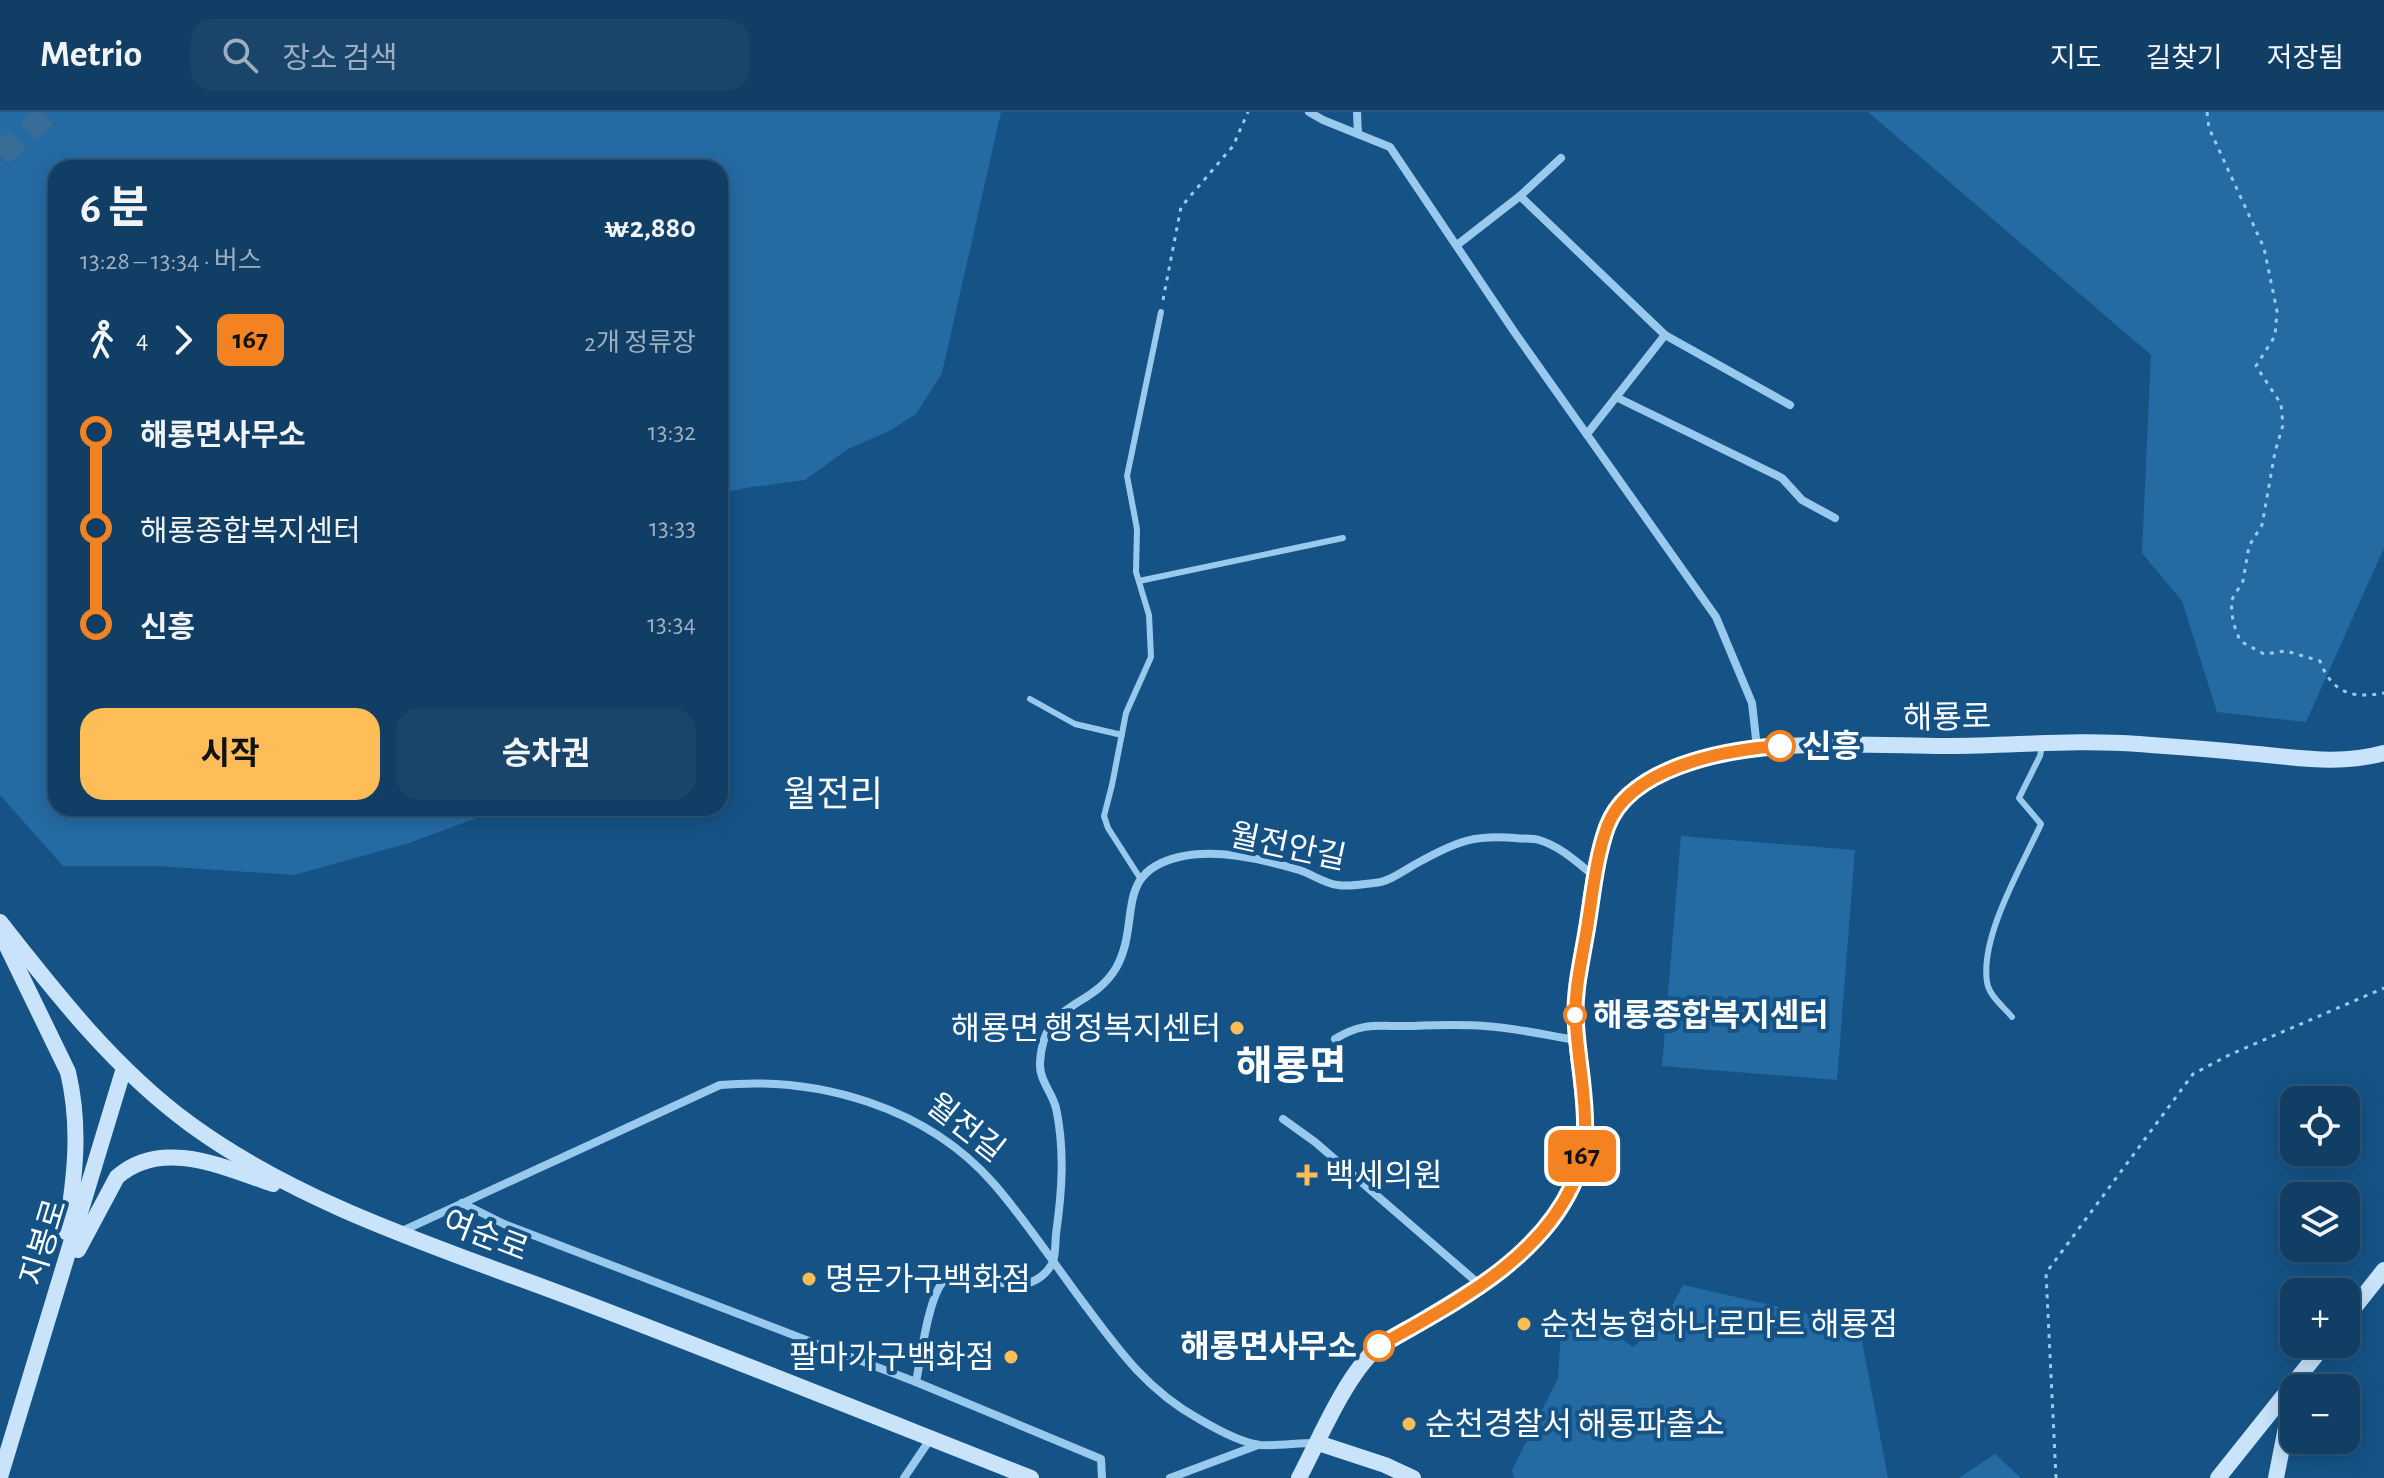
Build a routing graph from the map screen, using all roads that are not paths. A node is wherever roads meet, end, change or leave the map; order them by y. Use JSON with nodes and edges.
{"nodes":[{"id":1,"x":1309,"y":112,"type":"edge"},
{"id":2,"x":1357,"y":112,"type":"edge"},
{"id":3,"x":1358,"y":134,"type":"junction"},
{"id":4,"x":1561,"y":158,"type":"dead end"},
{"id":5,"x":1520,"y":196,"type":"junction"},
{"id":6,"x":1457,"y":245,"type":"junction"},
{"id":7,"x":1161,"y":312,"type":"road end"},
{"id":8,"x":1665,"y":335,"type":"junction"},
{"id":9,"x":1616,"y":397,"type":"junction"},
{"id":10,"x":1790,"y":405,"type":"dead end"},
{"id":11,"x":1587,"y":434,"type":"junction"},
{"id":12,"x":1835,"y":518,"type":"dead end"},
{"id":13,"x":1343,"y":538,"type":"dead end"},
{"id":14,"x":1139,"y":581,"type":"junction"},
{"id":15,"x":1030,"y":699,"type":"dead end"},
{"id":16,"x":1122,"y":735,"type":"junction"},
{"id":17,"x":2043,"y":742,"type":"junction"},
{"id":18,"x":1757,"y":748,"type":"junction"},
{"id":19,"x":2384,"y":753,"type":"edge"},
{"id":20,"x":1595,"y":877,"type":"junction"},
{"id":21,"x":1140,"y":878,"type":"junction"},
{"id":22,"x":0,"y":922,"type":"edge"},
{"id":23,"x":0,"y":931,"type":"edge"},
{"id":24,"x":2012,"y":1017,"type":"dead end"},
{"id":25,"x":1335,"y":1039,"type":"dead end"},
{"id":26,"x":1577,"y":1040,"type":"junction"},
{"id":27,"x":124,"y":1068,"type":"junction"},
{"id":28,"x":1283,"y":1119,"type":"dead end"},
{"id":29,"x":462,"y":1203,"type":"junction"},
{"id":30,"x":341,"y":1207,"type":"junction"},
{"id":31,"x":399,"y":1232,"type":"junction"},
{"id":32,"x":1053,"y":1263,"type":"junction"},
{"id":33,"x":2384,"y":1270,"type":"edge"},
{"id":34,"x":1480,"y":1284,"type":"junction"},
{"id":35,"x":57,"y":1291,"type":"junction"},
{"id":36,"x":2360,"y":1300,"type":"edge"},
{"id":37,"x":2314,"y":1358,"type":"edge"},
{"id":38,"x":2301,"y":1374,"type":"edge"},
{"id":39,"x":916,"y":1382,"type":"junction"},
{"id":40,"x":2280,"y":1401,"type":"edge"},
{"id":41,"x":931,"y":1438,"type":"junction"},
{"id":42,"x":1318,"y":1443,"type":"junction"},
{"id":43,"x":1258,"y":1445,"type":"junction"},
{"id":44,"x":2281,"y":1454,"type":"edge"},
{"id":45,"x":0,"y":1477,"type":"edge"},
{"id":46,"x":904,"y":1478,"type":"edge"},
{"id":47,"x":1031,"y":1478,"type":"edge"},
{"id":48,"x":1102,"y":1478,"type":"edge"},
{"id":49,"x":1170,"y":1478,"type":"edge"},
{"id":50,"x":1299,"y":1478,"type":"edge"},
{"id":51,"x":1413,"y":1478,"type":"edge"},
{"id":52,"x":2218,"y":1478,"type":"edge"},
{"id":53,"x":2276,"y":1478,"type":"edge"}],
"edges":[{"from":1,"to":3,"type":"street"},
{"from":2,"to":3,"type":"street"},
{"from":3,"to":6,"type":"street"},
{"from":4,"to":5,"type":"street"},
{"from":5,"to":6,"type":"street"},
{"from":5,"to":8,"type":"street"},
{"from":6,"to":11,"type":"street"},
{"from":7,"to":14,"type":"lane"},
{"from":8,"to":9,"type":"street"},
{"from":8,"to":10,"type":"street"},
{"from":9,"to":11,"type":"street"},
{"from":9,"to":12,"type":"street"},
{"from":11,"to":18,"type":"street"},
{"from":13,"to":14,"type":"lane"},
{"from":14,"to":16,"type":"lane"},
{"from":15,"to":16,"type":"lane"},
{"from":16,"to":21,"type":"lane"},
{"from":17,"to":18,"type":"main road","name":"해룡로"},
{"from":17,"to":19,"type":"main road","name":"해룡로"},
{"from":17,"to":24,"type":"lane"},
{"from":18,"to":20,"type":"main road","name":"해룡로"},
{"from":20,"to":21,"type":"street","name":"월전안길"},
{"from":20,"to":26,"type":"main road","name":"해룡로"},
{"from":21,"to":32,"type":"street"},
{"from":22,"to":27,"type":"main road","name":"여순로"},
{"from":23,"to":35,"type":"main road"},
{"from":25,"to":26,"type":"street"},
{"from":26,"to":34,"type":"main road","name":"해룡로"},
{"from":27,"to":30,"type":"main road","name":"여순로"},
{"from":27,"to":35,"type":"main road","name":"지봉로"},
{"from":28,"to":34,"type":"street"},
{"from":29,"to":31,"type":"street","name":"월전길"},
{"from":29,"to":32,"type":"street","name":"월전길"},
{"from":29,"to":39,"type":"street"},
{"from":30,"to":31,"type":"main road","name":"여순로"},
{"from":30,"to":35,"type":"main road"},
{"from":31,"to":41,"type":"main road","name":"여순로"},
{"from":32,"to":39,"type":"street"},
{"from":32,"to":43,"type":"street","name":"월전길"},
{"from":33,"to":36,"type":"main road"},
{"from":34,"to":42,"type":"main road","name":"해룡로"},
{"from":35,"to":45,"type":"main road","name":"지봉로"},
{"from":37,"to":38,"type":"main road"},
{"from":39,"to":48,"type":"street"},
{"from":40,"to":52,"type":"main road"},
{"from":41,"to":46,"type":"street"},
{"from":41,"to":47,"type":"main road","name":"여순로"},
{"from":42,"to":43,"type":"street","name":"월전길"},
{"from":42,"to":50,"type":"main road","name":"해룡로"},
{"from":42,"to":51,"type":"main road","name":"월전길"},
{"from":43,"to":49,"type":"street"},
{"from":44,"to":53,"type":"main road"}]}
